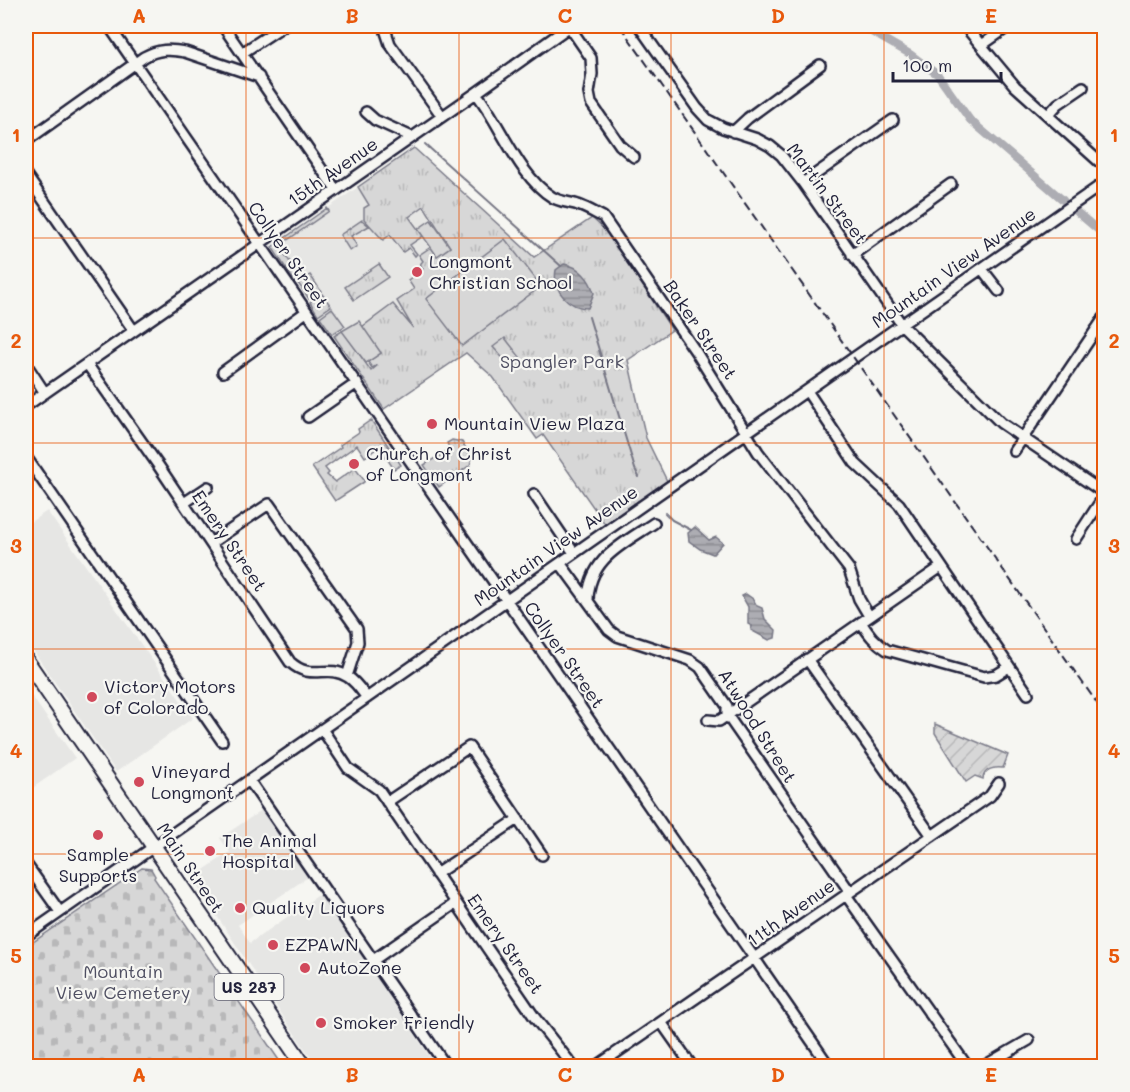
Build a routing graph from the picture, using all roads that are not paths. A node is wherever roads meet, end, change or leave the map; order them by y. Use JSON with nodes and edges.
{"nodes":[{"id":1,"x":109,"y":26,"type":"edge"},
{"id":2,"x":223,"y":26,"type":"edge"},
{"id":3,"x":284,"y":26,"type":"edge"},
{"id":4,"x":384,"y":26,"type":"edge"},
{"id":5,"x":570,"y":26,"type":"edge"},
{"id":6,"x":639,"y":26,"type":"edge"},
{"id":7,"x":965,"y":26,"type":"edge"},
{"id":8,"x":1009,"y":26,"type":"edge"},
{"id":9,"x":982,"y":45,"type":"junction"},
{"id":10,"x":242,"y":53,"type":"junction"},
{"id":11,"x":135,"y":63,"type":"junction"},
{"id":12,"x":820,"y":65,"type":"dead end"},
{"id":13,"x":259,"y":77,"type":"junction"},
{"id":14,"x":1083,"y":87,"type":"dead end"},
{"id":15,"x":476,"y":93,"type":"junction"},
{"id":16,"x":366,"y":112,"type":"dead end"},
{"id":17,"x":1048,"y":115,"type":"junction"},
{"id":18,"x":442,"y":116,"type":"junction"},
{"id":19,"x":893,"y":120,"type":"dead end"},
{"id":20,"x":733,"y":132,"type":"junction"},
{"id":21,"x":412,"y":137,"type":"junction"},
{"id":22,"x":26,"y":141,"type":"edge"},
{"id":23,"x":634,"y":157,"type":"dead end"},
{"id":24,"x":1104,"y":166,"type":"edge"},
{"id":25,"x":26,"y":175,"type":"edge"},
{"id":26,"x":803,"y":183,"type":"junction"},
{"id":27,"x":1104,"y":183,"type":"edge"},
{"id":28,"x":951,"y":184,"type":"dead end"},
{"id":29,"x":336,"y":190,"type":"junction"},
{"id":30,"x":259,"y":243,"type":"junction"},
{"id":31,"x":852,"y":255,"type":"junction"},
{"id":32,"x":982,"y":269,"type":"junction"},
{"id":33,"x":999,"y":291,"type":"dead end"},
{"id":34,"x":306,"y":312,"type":"junction"},
{"id":35,"x":1104,"y":318,"type":"edge"},
{"id":36,"x":902,"y":325,"type":"junction"},
{"id":37,"x":134,"y":331,"type":"junction"},
{"id":38,"x":26,"y":364,"type":"edge"},
{"id":39,"x":87,"y":364,"type":"junction"},
{"id":40,"x":223,"y":372,"type":"dead end"},
{"id":41,"x":357,"y":383,"type":"junction"},
{"id":42,"x":807,"y":391,"type":"junction"},
{"id":43,"x":45,"y":393,"type":"junction"},
{"id":44,"x":26,"y":406,"type":"edge"},
{"id":45,"x":308,"y":417,"type":"dead end"},
{"id":46,"x":747,"y":432,"type":"junction"},
{"id":47,"x":1023,"y":439,"type":"junction"},
{"id":48,"x":1014,"y":451,"type":"dead end"},
{"id":49,"x":26,"y":457,"type":"edge"},
{"id":50,"x":208,"y":487,"type":"dead end"},
{"id":51,"x":534,"y":494,"type":"dead end"},
{"id":52,"x":1104,"y":494,"type":"edge"},
{"id":53,"x":184,"y":503,"type":"junction"},
{"id":54,"x":654,"y":523,"type":"dead end"},
{"id":55,"x":1076,"y":539,"type":"dead end"},
{"id":56,"x":211,"y":543,"type":"junction"},
{"id":57,"x":574,"y":553,"type":"junction"},
{"id":58,"x":560,"y":563,"type":"junction"},
{"id":59,"x":941,"y":567,"type":"junction"},
{"id":60,"x":507,"y":600,"type":"junction"},
{"id":61,"x":588,"y":601,"type":"junction"},
{"id":62,"x":865,"y":619,"type":"junction"},
{"id":63,"x":807,"y":659,"type":"junction"},
{"id":64,"x":26,"y":660,"type":"edge"},
{"id":65,"x":1009,"y":666,"type":"junction"},
{"id":66,"x":347,"y":676,"type":"junction"},
{"id":67,"x":1028,"y":694,"type":"dead end"},
{"id":68,"x":367,"y":698,"type":"junction"},
{"id":69,"x":727,"y":715,"type":"junction"},
{"id":70,"x":708,"y":720,"type":"dead end"},
{"id":71,"x":322,"y":729,"type":"junction"},
{"id":72,"x":222,"y":741,"type":"dead end"},
{"id":73,"x":249,"y":780,"type":"junction"},
{"id":74,"x":999,"y":783,"type":"dead end"},
{"id":75,"x":387,"y":802,"type":"junction"},
{"id":76,"x":518,"y":819,"type":"junction"},
{"id":77,"x":932,"y":836,"type":"junction"},
{"id":78,"x":153,"y":847,"type":"junction"},
{"id":79,"x":542,"y":855,"type":"dead end"},
{"id":80,"x":26,"y":864,"type":"edge"},
{"id":81,"x":436,"y":874,"type":"junction"},
{"id":82,"x":848,"y":894,"type":"junction"},
{"id":83,"x":456,"y":903,"type":"junction"},
{"id":84,"x":60,"y":912,"type":"junction"},
{"id":85,"x":26,"y":936,"type":"edge"},
{"id":86,"x":754,"y":958,"type":"junction"},
{"id":87,"x":372,"y":961,"type":"junction"},
{"id":88,"x":661,"y":1022,"type":"junction"},
{"id":89,"x":1029,"y":1040,"type":"dead end"},
{"id":90,"x":304,"y":1066,"type":"edge"},
{"id":91,"x":446,"y":1066,"type":"edge"},
{"id":92,"x":573,"y":1066,"type":"edge"},
{"id":93,"x":597,"y":1066,"type":"edge"},
{"id":94,"x":692,"y":1066,"type":"edge"},
{"id":95,"x":829,"y":1066,"type":"edge"},
{"id":96,"x":967,"y":1066,"type":"edge"},
{"id":97,"x":984,"y":1066,"type":"edge"}],
"edges":[{"from":1,"to":11,"type":"street","name":"Collyer Street"},
{"from":2,"to":10,"type":"street"},
{"from":3,"to":10,"type":"street"},
{"from":4,"to":18,"type":"street"},
{"from":5,"to":15,"type":"street","name":"15th Avenue"},
{"from":5,"to":23,"type":"street"},
{"from":6,"to":20,"type":"street","name":"Martin Street"},
{"from":7,"to":9,"type":"street"},
{"from":8,"to":9,"type":"street"},
{"from":9,"to":17,"type":"street"},
{"from":10,"to":13,"type":"street"},
{"from":11,"to":13,"type":"street"},
{"from":11,"to":22,"type":"street"},
{"from":11,"to":30,"type":"street","name":"Collyer Street"},
{"from":12,"to":20,"type":"street"},
{"from":13,"to":29,"type":"street"},
{"from":14,"to":17,"type":"street"},
{"from":15,"to":18,"type":"street","name":"15th Avenue"},
{"from":15,"to":46,"type":"street","name":"Baker Street"},
{"from":16,"to":21,"type":"street"},
{"from":17,"to":24,"type":"street"},
{"from":18,"to":21,"type":"street","name":"15th Avenue"},
{"from":19,"to":26,"type":"street"},
{"from":20,"to":26,"type":"street","name":"Martin Street"},
{"from":21,"to":29,"type":"street","name":"15th Avenue"},
{"from":25,"to":37,"type":"street"},
{"from":26,"to":31,"type":"street","name":"Martin Street"},
{"from":27,"to":32,"type":"street","name":"Mountain View Avenue"},
{"from":28,"to":31,"type":"street"},
{"from":29,"to":30,"type":"street","name":"15th Avenue"},
{"from":30,"to":34,"type":"street","name":"Collyer Street"},
{"from":30,"to":37,"type":"street","name":"15th Avenue"},
{"from":31,"to":36,"type":"street","name":"Martin Street"},
{"from":32,"to":33,"type":"street"},
{"from":32,"to":36,"type":"street","name":"Mountain View Avenue"},
{"from":34,"to":40,"type":"street"},
{"from":34,"to":41,"type":"street","name":"Collyer Street"},
{"from":35,"to":47,"type":"street"},
{"from":36,"to":42,"type":"street","name":"Mountain View Avenue"},
{"from":36,"to":47,"type":"street","name":"Martin Street"},
{"from":37,"to":39,"type":"street","name":"15th Avenue"},
{"from":38,"to":43,"type":"street"},
{"from":39,"to":43,"type":"street","name":"15th Avenue"},
{"from":39,"to":53,"type":"street","name":"Emery Street"},
{"from":41,"to":45,"type":"street"},
{"from":41,"to":60,"type":"street","name":"Collyer Street"},
{"from":42,"to":46,"type":"street","name":"Mountain View Avenue"},
{"from":42,"to":59,"type":"street"},
{"from":43,"to":44,"type":"street","name":"15th Avenue"},
{"from":46,"to":57,"type":"street","name":"Mountain View Avenue"},
{"from":46,"to":62,"type":"street","name":"Baker Street"},
{"from":47,"to":48,"type":"street"},
{"from":47,"to":52,"type":"street","name":"Martin Street"},
{"from":49,"to":72,"type":"street"},
{"from":50,"to":53,"type":"street"},
{"from":51,"to":57,"type":"street"},
{"from":52,"to":55,"type":"street"},
{"from":53,"to":56,"type":"street","name":"Emery Street"},
{"from":54,"to":61,"type":"street"},
{"from":56,"to":66,"type":"street","name":"Emery Street"},
{"from":56,"to":66,"type":"street"},
{"from":57,"to":58,"type":"street","name":"Mountain View Avenue"},
{"from":58,"to":60,"type":"street","name":"Mountain View Avenue"},
{"from":58,"to":61,"type":"street","name":"Atwood Street"},
{"from":59,"to":62,"type":"street"},
{"from":59,"to":65,"type":"street"},
{"from":60,"to":68,"type":"street","name":"Mountain View Avenue"},
{"from":60,"to":86,"type":"street","name":"Collyer Street"},
{"from":61,"to":69,"type":"street","name":"Atwood Street"},
{"from":62,"to":63,"type":"street"},
{"from":62,"to":65,"type":"street","name":"Baker Street"},
{"from":63,"to":69,"type":"street"},
{"from":63,"to":77,"type":"street"},
{"from":64,"to":78,"type":"highway","name":"Main Street","number":"US 287"},
{"from":65,"to":67,"type":"street"},
{"from":66,"to":68,"type":"street"},
{"from":68,"to":71,"type":"street","name":"Mountain View Avenue"},
{"from":69,"to":70,"type":"street"},
{"from":69,"to":82,"type":"street","name":"Atwood Street"},
{"from":71,"to":73,"type":"street","name":"Mountain View Avenue"},
{"from":71,"to":75,"type":"street","name":"Emery Street"},
{"from":73,"to":78,"type":"street","name":"Mountain View Avenue"},
{"from":73,"to":87,"type":"street"},
{"from":74,"to":77,"type":"street","name":"11th Avenue"},
{"from":75,"to":76,"type":"street"},
{"from":75,"to":81,"type":"street","name":"Emery Street"},
{"from":76,"to":79,"type":"street"},
{"from":76,"to":81,"type":"street"},
{"from":77,"to":82,"type":"street","name":"11th Avenue"},
{"from":78,"to":84,"type":"street","name":"Mountain View Avenue"},
{"from":78,"to":90,"type":"highway","name":"Main Street","number":"US 287"},
{"from":80,"to":84,"type":"street"},
{"from":81,"to":83,"type":"street","name":"Emery Street"},
{"from":82,"to":86,"type":"street","name":"11th Avenue"},
{"from":82,"to":96,"type":"street","name":"Atwood Street"},
{"from":83,"to":87,"type":"street"},
{"from":83,"to":92,"type":"street","name":"Emery Street"},
{"from":84,"to":85,"type":"street","name":"Mountain View Avenue"},
{"from":86,"to":88,"type":"street","name":"11th Avenue"},
{"from":86,"to":95,"type":"street","name":"Collyer Street"},
{"from":87,"to":91,"type":"street"},
{"from":88,"to":93,"type":"street","name":"11th Avenue"},
{"from":88,"to":94,"type":"street"},
{"from":89,"to":97,"type":"street"}]}
